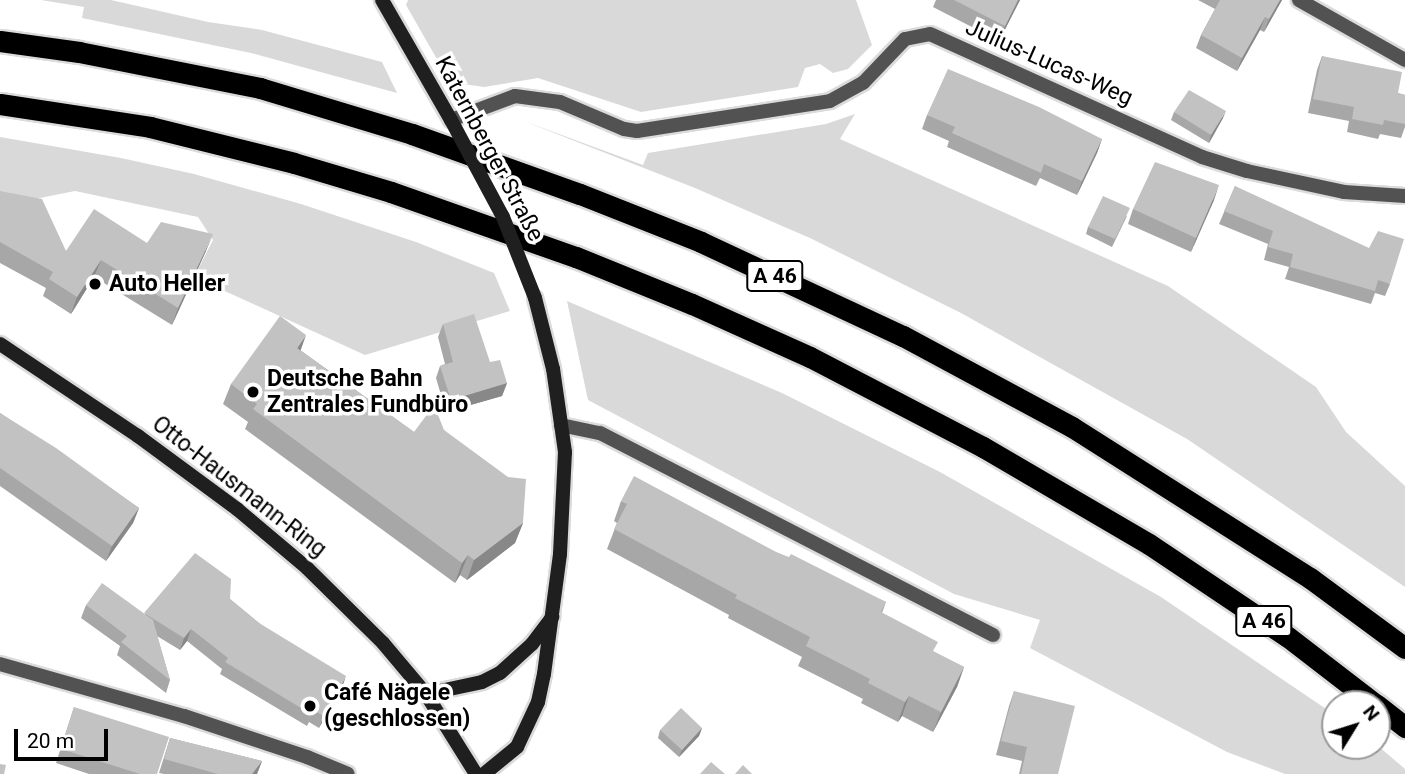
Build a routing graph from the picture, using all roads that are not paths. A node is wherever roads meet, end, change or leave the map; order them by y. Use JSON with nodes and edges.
{"nodes":[{"id":1,"x":382,"y":0,"type":"edge"},
{"id":2,"x":1298,"y":0,"type":"edge"},
{"id":3,"x":0,"y":41,"type":"edge"},
{"id":4,"x":1405,"y":60,"type":"edge"},
{"id":5,"x":0,"y":104,"type":"edge"},
{"id":6,"x":451,"y":120,"type":"junction"},
{"id":7,"x":1405,"y":196,"type":"edge"},
{"id":8,"x":0,"y":344,"type":"edge"},
{"id":9,"x":561,"y":425,"type":"junction"},
{"id":10,"x":552,"y":616,"type":"junction"},
{"id":11,"x":993,"y":635,"type":"dead end"},
{"id":12,"x":1405,"y":648,"type":"edge"},
{"id":13,"x":0,"y":664,"type":"edge"},
{"id":14,"x":1356,"y":690,"type":"edge"},
{"id":15,"x":426,"y":694,"type":"junction"},
{"id":16,"x":1391,"y":716,"type":"edge"},
{"id":17,"x":1405,"y":727,"type":"edge"},
{"id":18,"x":348,"y":774,"type":"edge"},
{"id":19,"x":477,"y":774,"type":"edge"},
{"id":20,"x":484,"y":774,"type":"edge"}],
"edges":[{"from":1,"to":6,"type":"street","name":"Katernberger Straße"},
{"from":2,"to":4,"type":"street"},
{"from":3,"to":12,"type":"highway","number":"A 46"},
{"from":5,"to":14,"type":"highway","number":"A 46"},
{"from":6,"to":7,"type":"street","name":"Julius-Lucas-Weg"},
{"from":6,"to":9,"type":"street","name":"Katernberger Straße","bridge":true},
{"from":8,"to":15,"type":"street","name":"Otto-Hausmann-Ring"},
{"from":9,"to":10,"type":"street","name":"Katernberger Straße"},
{"from":9,"to":11,"type":"street"},
{"from":10,"to":15,"type":"street","name":"Katernberger Straße"},
{"from":10,"to":20,"type":"street","name":"Katernberger Straße"},
{"from":13,"to":18,"type":"street"},
{"from":15,"to":19,"type":"street"},
{"from":16,"to":17,"type":"highway","number":"A 46"}]}
